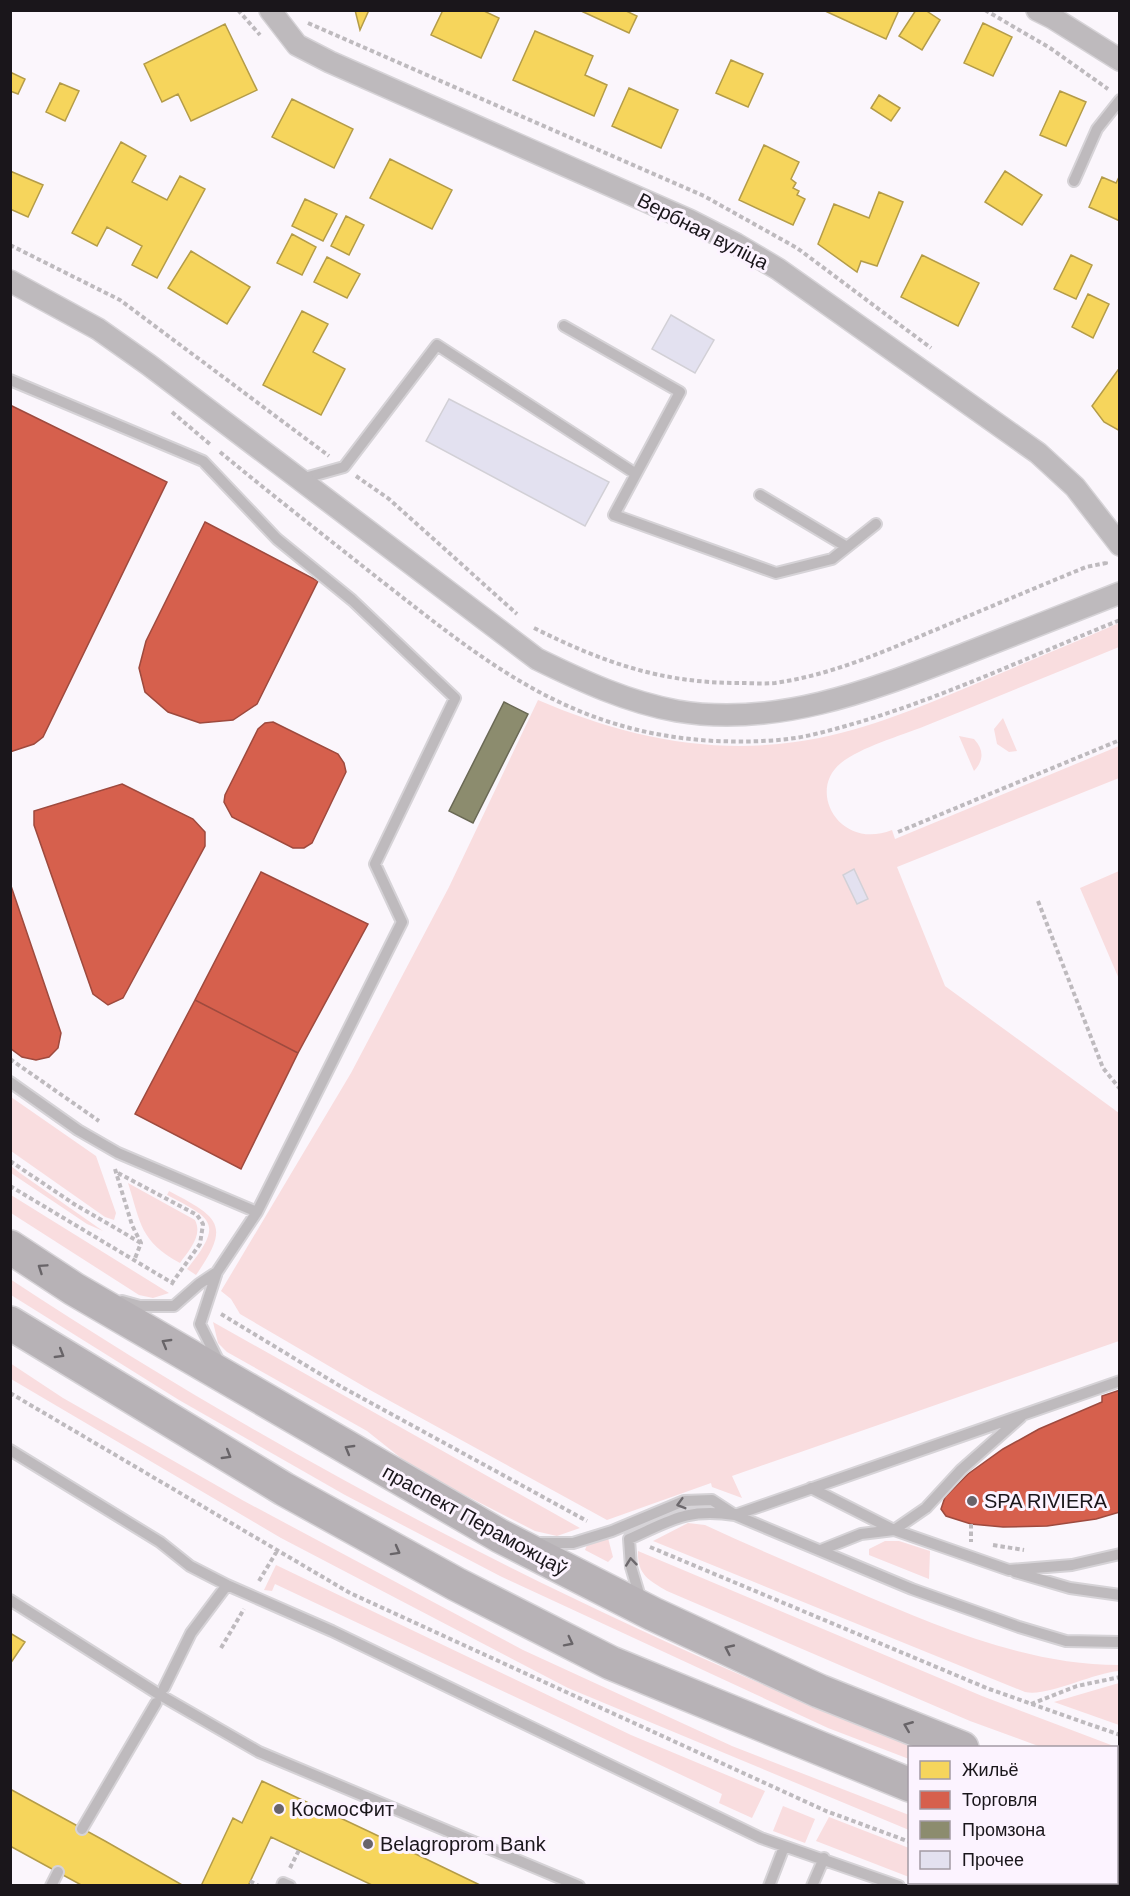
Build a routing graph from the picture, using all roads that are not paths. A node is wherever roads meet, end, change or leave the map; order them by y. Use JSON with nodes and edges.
{"nodes":[{"id":1,"x":270,"y":10,"type":"edge"},
{"id":2,"x":1037,"y":10,"type":"edge"},
{"id":3,"x":1119,"y":60,"type":"edge"},
{"id":4,"x":1119,"y":100,"type":"edge"},
{"id":5,"x":1074,"y":181,"type":"dead end"},
{"id":6,"x":10,"y":281,"type":"edge"},
{"id":7,"x":564,"y":326,"type":"dead end"},
{"id":8,"x":10,"y":380,"type":"edge"},
{"id":9,"x":636,"y":474,"type":"junction"},
{"id":10,"x":300,"y":479,"type":"junction"},
{"id":11,"x":760,"y":495,"type":"dead end"},
{"id":12,"x":876,"y":524,"type":"dead end"},
{"id":13,"x":1119,"y":545,"type":"edge"},
{"id":14,"x":847,"y":547,"type":"junction"},
{"id":15,"x":1119,"y":592,"type":"edge"},
{"id":16,"x":10,"y":1082,"type":"edge"},
{"id":17,"x":257,"y":1212,"type":"junction"},
{"id":18,"x":10,"y":1247,"type":"edge"},
{"id":19,"x":217,"y":1272,"type":"junction"},
{"id":20,"x":74,"y":1289,"type":"junction"},
{"id":21,"x":10,"y":1323,"type":"edge"},
{"id":22,"x":1119,"y":1381,"type":"edge"},
{"id":23,"x":234,"y":1383,"type":"junction"},
{"id":24,"x":1025,"y":1413,"type":"junction"},
{"id":25,"x":10,"y":1450,"type":"edge"},
{"id":26,"x":811,"y":1488,"type":"junction"},
{"id":27,"x":735,"y":1515,"type":"junction"},
{"id":28,"x":894,"y":1530,"type":"junction"},
{"id":29,"x":500,"y":1536,"type":"junction"},
{"id":30,"x":821,"y":1550,"type":"junction"},
{"id":31,"x":1119,"y":1554,"type":"edge"},
{"id":32,"x":1009,"y":1570,"type":"junction"},
{"id":33,"x":227,"y":1585,"type":"junction"},
{"id":34,"x":1119,"y":1595,"type":"edge"},
{"id":35,"x":10,"y":1600,"type":"edge"},
{"id":36,"x":653,"y":1614,"type":"junction"},
{"id":37,"x":1119,"y":1642,"type":"edge"},
{"id":38,"x":164,"y":1688,"type":"dead end"},
{"id":39,"x":156,"y":1703,"type":"dead end"},
{"id":40,"x":957,"y":1746,"type":"edge"},
{"id":41,"x":908,"y":1785,"type":"edge"},
{"id":42,"x":82,"y":1829,"type":"dead end"},
{"id":43,"x":784,"y":1847,"type":"junction"},
{"id":44,"x":824,"y":1858,"type":"junction"},
{"id":45,"x":58,"y":1872,"type":"dead end"},
{"id":46,"x":51,"y":1886,"type":"edge"},
{"id":47,"x":282,"y":1886,"type":"edge"},
{"id":48,"x":290,"y":1886,"type":"edge"},
{"id":49,"x":579,"y":1886,"type":"edge"},
{"id":50,"x":769,"y":1886,"type":"edge"},
{"id":51,"x":812,"y":1886,"type":"edge"},
{"id":52,"x":899,"y":1886,"type":"edge"}],
"edges":[{"from":1,"to":13,"type":"street","name":"Вербная вуліца"},
{"from":2,"to":3,"type":"street"},
{"from":4,"to":5,"type":"lane"},
{"from":6,"to":10,"type":"street"},
{"from":7,"to":9,"type":"lane"},
{"from":8,"to":17,"type":"lane"},
{"from":9,"to":10,"type":"lane"},
{"from":9,"to":14,"type":"lane"},
{"from":10,"to":15,"type":"street"},
{"from":11,"to":14,"type":"lane"},
{"from":12,"to":14,"type":"lane"},
{"from":16,"to":17,"type":"lane"},
{"from":17,"to":19,"type":"lane"},
{"from":20,"to":18,"type":"main road","name":"праспект Пераможцаў","one_way":true},
{"from":19,"to":20,"type":"lane"},
{"from":19,"to":23,"type":"lane"},
{"from":23,"to":20,"type":"main road","name":"праспект Пераможцаў","one_way":true},
{"from":21,"to":41,"type":"main road","one_way":true},
{"from":22,"to":24,"type":"lane"},
{"from":29,"to":23,"type":"main road","name":"праспект Пераможцаў","one_way":true},
{"from":24,"to":26,"type":"lane"},
{"from":24,"to":28,"type":"lane"},
{"from":25,"to":33,"type":"lane"},
{"from":26,"to":27,"type":"lane"},
{"from":26,"to":28,"type":"lane"},
{"from":27,"to":29,"type":"lane","one_way":true},
{"from":27,"to":30,"type":"lane"},
{"from":36,"to":27,"type":"lane","one_way":true},
{"from":28,"to":30,"type":"lane"},
{"from":28,"to":32,"type":"lane"},
{"from":29,"to":36,"type":"main road","name":"праспект Пераможцаў"},
{"from":30,"to":37,"type":"lane"},
{"from":31,"to":32,"type":"lane"},
{"from":32,"to":34,"type":"lane"},
{"from":33,"to":38,"type":"lane"},
{"from":33,"to":43,"type":"lane"},
{"from":35,"to":49,"type":"lane"},
{"from":40,"to":36,"type":"main road","name":"праспект Пераможцаў","one_way":true},
{"from":39,"to":42,"type":"lane"},
{"from":43,"to":44,"type":"lane"},
{"from":43,"to":50,"type":"lane"},
{"from":44,"to":51,"type":"lane"},
{"from":44,"to":52,"type":"lane"},
{"from":45,"to":46,"type":"lane"},
{"from":47,"to":48,"type":"lane"}]}
